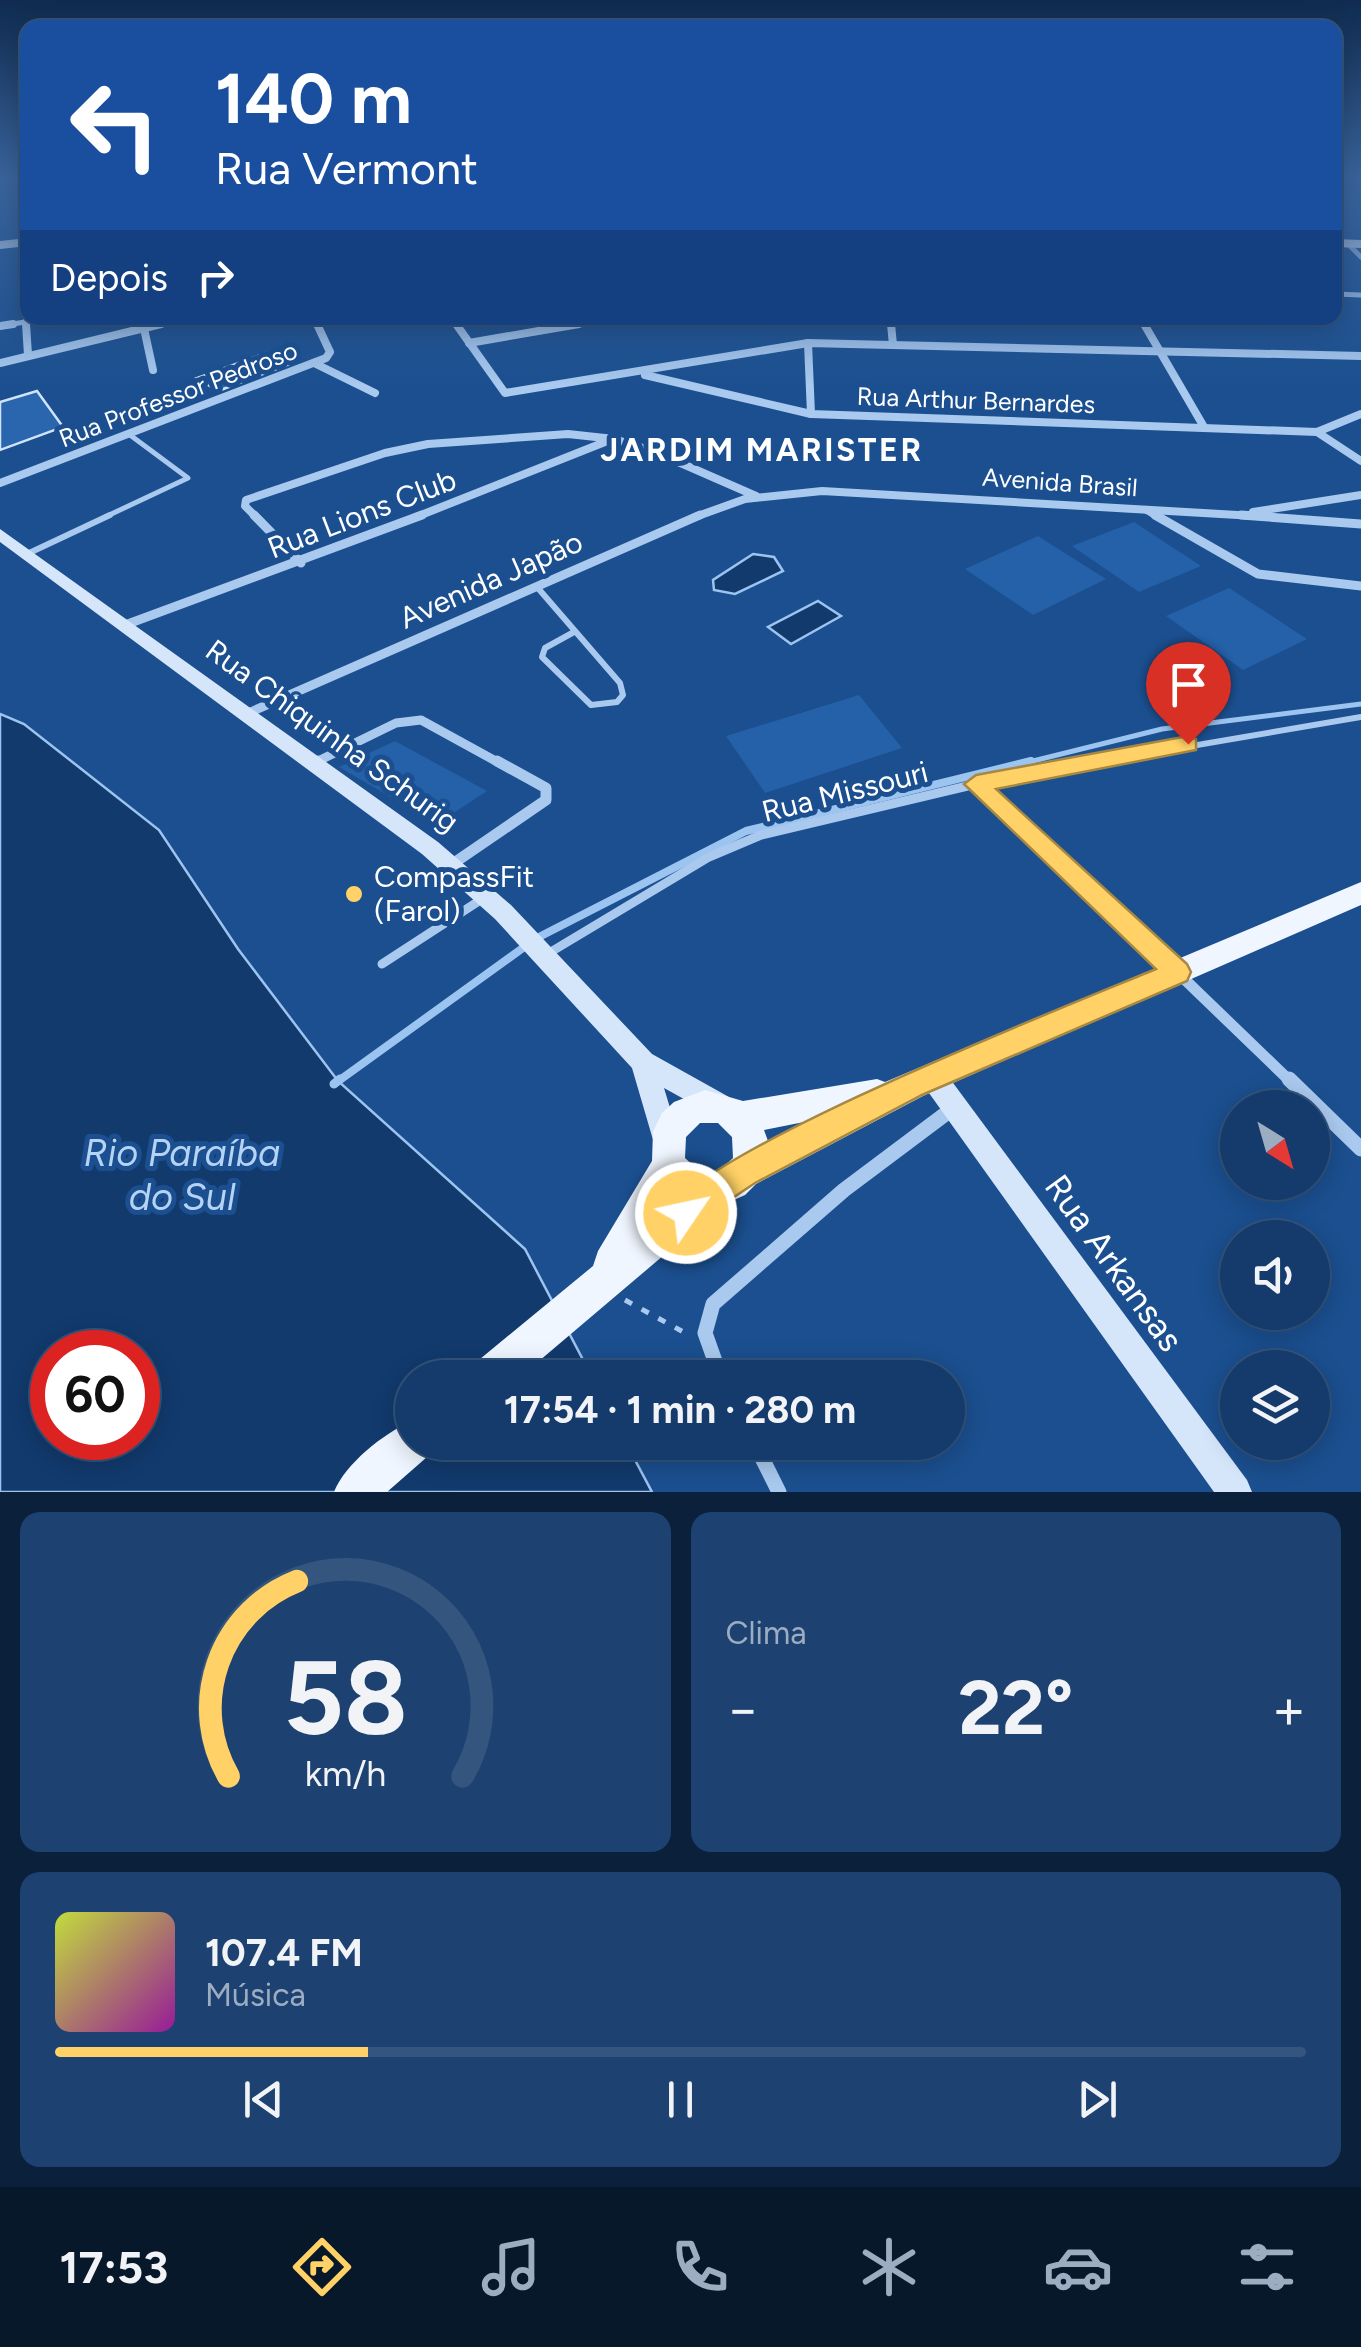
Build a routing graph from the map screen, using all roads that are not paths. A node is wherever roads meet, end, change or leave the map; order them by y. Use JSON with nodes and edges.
{"nodes":[{"id":1,"x":24,"y":325,"type":"edge"},
{"id":2,"x":153,"y":325,"type":"edge"},
{"id":3,"x":317,"y":325,"type":"edge"},
{"id":4,"x":457,"y":325,"type":"edge"},
{"id":5,"x":573,"y":325,"type":"edge"},
{"id":6,"x":891,"y":325,"type":"edge"},
{"id":7,"x":1145,"y":325,"type":"edge"},
{"id":8,"x":144,"y":327,"type":"junction"},
{"id":9,"x":469,"y":343,"type":"junction"},
{"id":10,"x":808,"y":343,"type":"junction"},
{"id":11,"x":893,"y":345,"type":"junction"},
{"id":12,"x":1159,"y":352,"type":"junction"},
{"id":13,"x":28,"y":355,"type":"junction"},
{"id":14,"x":1361,"y":356,"type":"edge"},
{"id":15,"x":0,"y":363,"type":"edge"},
{"id":16,"x":314,"y":363,"type":"junction"},
{"id":17,"x":154,"y":370,"type":"dead end"},
{"id":18,"x":638,"y":373,"type":"junction"},
{"id":19,"x":374,"y":394,"type":"dead end"},
{"id":20,"x":811,"y":414,"type":"junction"},
{"id":21,"x":1361,"y":414,"type":"edge"},
{"id":22,"x":1204,"y":427,"type":"junction"},
{"id":23,"x":1318,"y":432,"type":"junction"},
{"id":24,"x":130,"y":434,"type":"junction"},
{"id":25,"x":614,"y":439,"type":"junction"},
{"id":26,"x":1361,"y":460,"type":"edge"},
{"id":27,"x":0,"y":484,"type":"edge"},
{"id":28,"x":1361,"y":495,"type":"edge"},
{"id":29,"x":756,"y":496,"type":"junction"},
{"id":30,"x":1142,"y":508,"type":"junction"},
{"id":31,"x":1235,"y":515,"type":"junction"},
{"id":32,"x":1361,"y":524,"type":"edge"},
{"id":33,"x":0,"y":534,"type":"edge"},
{"id":34,"x":27,"y":554,"type":"junction"},
{"id":35,"x":302,"y":564,"type":"junction"},
{"id":36,"x":1361,"y":586,"type":"edge"},
{"id":37,"x":537,"y":587,"type":"junction"},
{"id":38,"x":125,"y":625,"type":"junction"},
{"id":39,"x":574,"y":632,"type":"junction"},
{"id":40,"x":246,"y":714,"type":"junction"},
{"id":41,"x":1361,"y":716,"type":"edge"},
{"id":42,"x":314,"y":763,"type":"junction"},
{"id":43,"x":976,"y":784,"type":"junction"},
{"id":44,"x":451,"y":865,"type":"junction"},
{"id":45,"x":1361,"y":894,"type":"edge"},
{"id":46,"x":495,"y":904,"type":"junction"},
{"id":47,"x":540,"y":951,"type":"junction"},
{"id":48,"x":382,"y":964,"type":"dead end"},
{"id":49,"x":1178,"y":972,"type":"junction"},
{"id":50,"x":643,"y":1062,"type":"junction"},
{"id":51,"x":922,"y":1081,"type":"junction"},
{"id":52,"x":954,"y":1108,"type":"junction"},
{"id":53,"x":733,"y":1114,"type":"junction"},
{"id":54,"x":1361,"y":1149,"type":"edge"},
{"id":55,"x":668,"y":1153,"type":"junction"},
{"id":56,"x":729,"y":1181,"type":"junction"},
{"id":57,"x":597,"y":1285,"type":"junction"},
{"id":58,"x":509,"y":1360,"type":"edge"},
{"id":59,"x":713,"y":1360,"type":"edge"},
{"id":60,"x":395,"y":1457,"type":"edge"},
{"id":61,"x":763,"y":1460,"type":"edge"},
{"id":62,"x":355,"y":1492,"type":"edge"},
{"id":63,"x":779,"y":1492,"type":"edge"},
{"id":64,"x":1235,"y":1492,"type":"edge"}],
"edges":[{"from":1,"to":13,"type":"street"},
{"from":2,"to":8,"type":"street"},
{"from":3,"to":16,"type":"street","name":"Rua Professor Pedroso"},
{"from":4,"to":9,"type":"street"},
{"from":5,"to":9,"type":"street"},
{"from":6,"to":11,"type":"street"},
{"from":7,"to":12,"type":"street"},
{"from":8,"to":13,"type":"street"},
{"from":8,"to":17,"type":"street"},
{"from":9,"to":18,"type":"street"},
{"from":10,"to":11,"type":"street"},
{"from":10,"to":18,"type":"street"},
{"from":10,"to":20,"type":"street"},
{"from":11,"to":12,"type":"street"},
{"from":12,"to":14,"type":"street"},
{"from":12,"to":22,"type":"street"},
{"from":13,"to":15,"type":"street"},
{"from":16,"to":19,"type":"street"},
{"from":16,"to":24,"type":"street","name":"Rua Professor Pedroso"},
{"from":18,"to":20,"type":"street","name":"Rua Arthur Bernardes"},
{"from":20,"to":22,"type":"street","name":"Rua Arthur Bernardes"},
{"from":21,"to":23,"type":"street"},
{"from":22,"to":23,"type":"street","name":"Rua Arthur Bernardes"},
{"from":23,"to":26,"type":"street"},
{"from":24,"to":27,"type":"street","name":"Rua Professor Pedroso"},
{"from":24,"to":34,"type":"lane"},
{"from":25,"to":29,"type":"street"},
{"from":25,"to":35,"type":"street","name":"Rua Lions Club"},
{"from":25,"to":35,"type":"street"},
{"from":28,"to":31,"type":"street"},
{"from":29,"to":30,"type":"street","name":"Avenida Brasil"},
{"from":29,"to":37,"type":"street","name":"Avenida Japão"},
{"from":30,"to":31,"type":"street","name":"Avenida Brasil"},
{"from":30,"to":36,"type":"street"},
{"from":31,"to":32,"type":"street","name":"Avenida Brasil"},
{"from":33,"to":34,"type":"street","name":"Rua Chiquinha Schurig"},
{"from":34,"to":38,"type":"street","name":"Rua Chiquinha Schurig"},
{"from":35,"to":38,"type":"street","name":"Rua Lions Club"},
{"from":37,"to":39,"type":"lane"},
{"from":37,"to":40,"type":"street","name":"Avenida Japão"},
{"from":38,"to":40,"type":"street","name":"Rua Chiquinha Schurig"},
{"from":39,"to":39,"type":"lane"},
{"from":40,"to":42,"type":"street","name":"Rua Chiquinha Schurig"},
{"from":41,"to":43,"type":"lane","name":"Rua Missouri"},
{"from":42,"to":44,"type":"street","name":"Rua Chiquinha Schurig"},
{"from":42,"to":44,"type":"street"},
{"from":43,"to":47,"type":"lane","name":"Rua Missouri"},
{"from":43,"to":49,"type":"lane"},
{"from":44,"to":46,"type":"street","name":"Rua Chiquinha Schurig"},
{"from":45,"to":49,"type":"main road"},
{"from":46,"to":47,"type":"street","name":"Rua Chiquinha Schurig"},
{"from":46,"to":48,"type":"lane"},
{"from":47,"to":50,"type":"street","name":"Rua Chiquinha Schurig"},
{"from":49,"to":51,"type":"main road"},
{"from":49,"to":54,"type":"street"},
{"from":50,"to":53,"type":"street","name":"Rua Chiquinha Schurig"},
{"from":50,"to":55,"type":"street","name":"Rua Chiquinha Schurig"},
{"from":51,"to":52,"type":"street","name":"Rua Arkansas"},
{"from":51,"to":53,"type":"main road"},
{"from":51,"to":56,"type":"main road"},
{"from":52,"to":59,"type":"street"},
{"from":52,"to":64,"type":"street","name":"Rua Arkansas"},
{"from":53,"to":55,"type":"main road"},
{"from":53,"to":56,"type":"main road"},
{"from":55,"to":56,"type":"main road"},
{"from":55,"to":57,"type":"main road"},
{"from":56,"to":57,"type":"main road"},
{"from":57,"to":58,"type":"main road"},
{"from":60,"to":62,"type":"main road"},
{"from":61,"to":63,"type":"street"}]}
